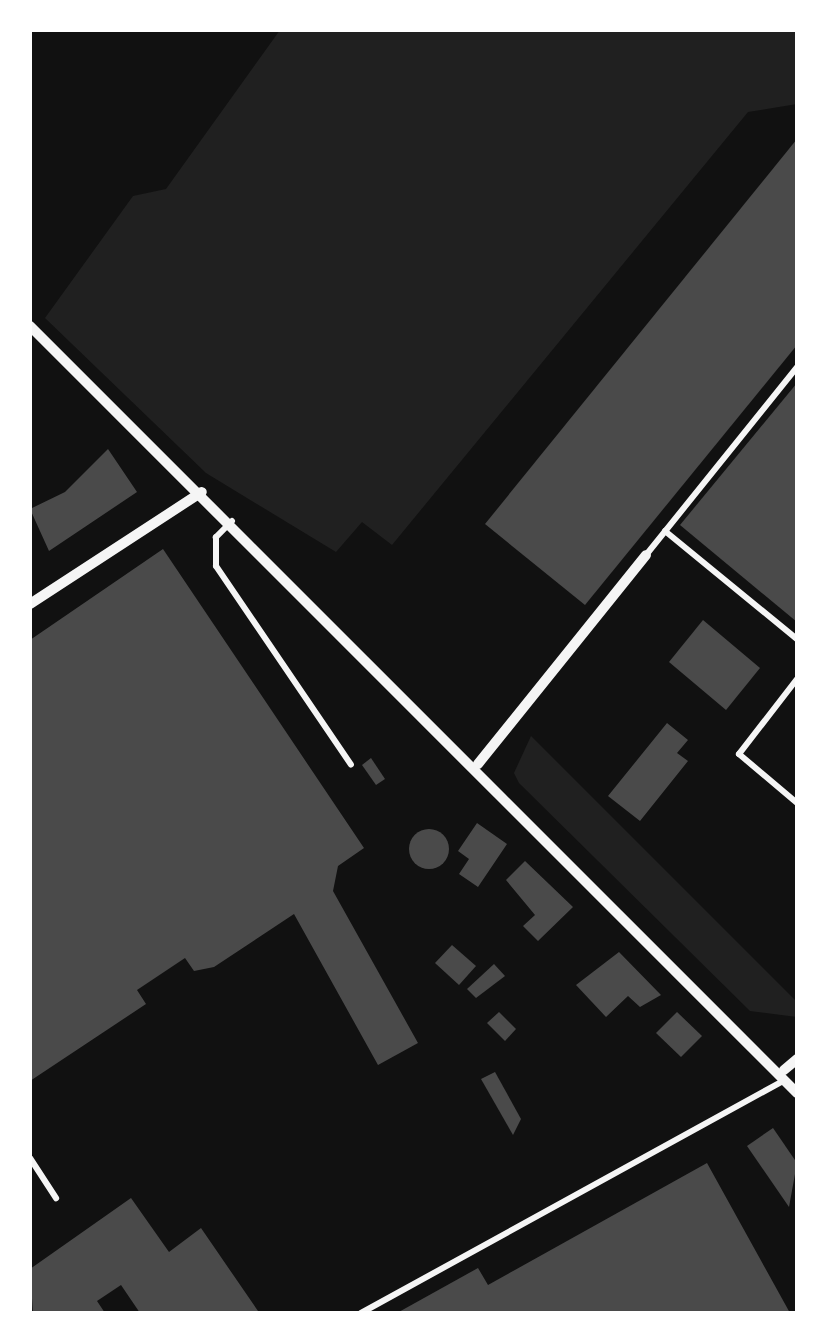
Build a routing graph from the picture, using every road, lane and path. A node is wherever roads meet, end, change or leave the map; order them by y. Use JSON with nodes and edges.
{"nodes":[{"id":1,"x":30,"y":326,"type":"edge"},
{"id":2,"x":797,"y":367,"type":"edge"},
{"id":3,"x":202,"y":492,"type":"junction"},
{"id":4,"x":232,"y":521,"type":"junction"},
{"id":5,"x":665,"y":530,"type":"junction"},
{"id":6,"x":646,"y":555,"type":"joint"},
{"id":7,"x":30,"y":604,"type":"edge"},
{"id":8,"x":797,"y":639,"type":"edge"},
{"id":9,"x":797,"y":679,"type":"edge"},
{"id":10,"x":478,"y":764,"type":"junction"},
{"id":11,"x":351,"y":765,"type":"dead end"},
{"id":12,"x":797,"y":802,"type":"edge"},
{"id":13,"x":797,"y":1059,"type":"edge"},
{"id":14,"x":786,"y":1074,"type":"junction"},
{"id":15,"x":797,"y":1092,"type":"edge"},
{"id":16,"x":30,"y":1158,"type":"edge"},
{"id":17,"x":56,"y":1198,"type":"dead end"},
{"id":18,"x":361,"y":1313,"type":"edge"}],
"edges":[{"from":1,"to":3,"type":"street"},
{"from":2,"to":5,"type":"lane"},
{"from":3,"to":4,"type":"street"},
{"from":3,"to":7,"type":"street"},
{"from":4,"to":10,"type":"street"},
{"from":4,"to":11,"type":"lane"},
{"from":5,"to":6,"type":"lane"},
{"from":5,"to":8,"type":"lane"},
{"from":6,"to":10,"type":"street"},
{"from":9,"to":12,"type":"lane"},
{"from":10,"to":14,"type":"street"},
{"from":13,"to":14,"type":"street"},
{"from":14,"to":15,"type":"street"},
{"from":14,"to":18,"type":"lane"},
{"from":16,"to":17,"type":"lane"}]}
